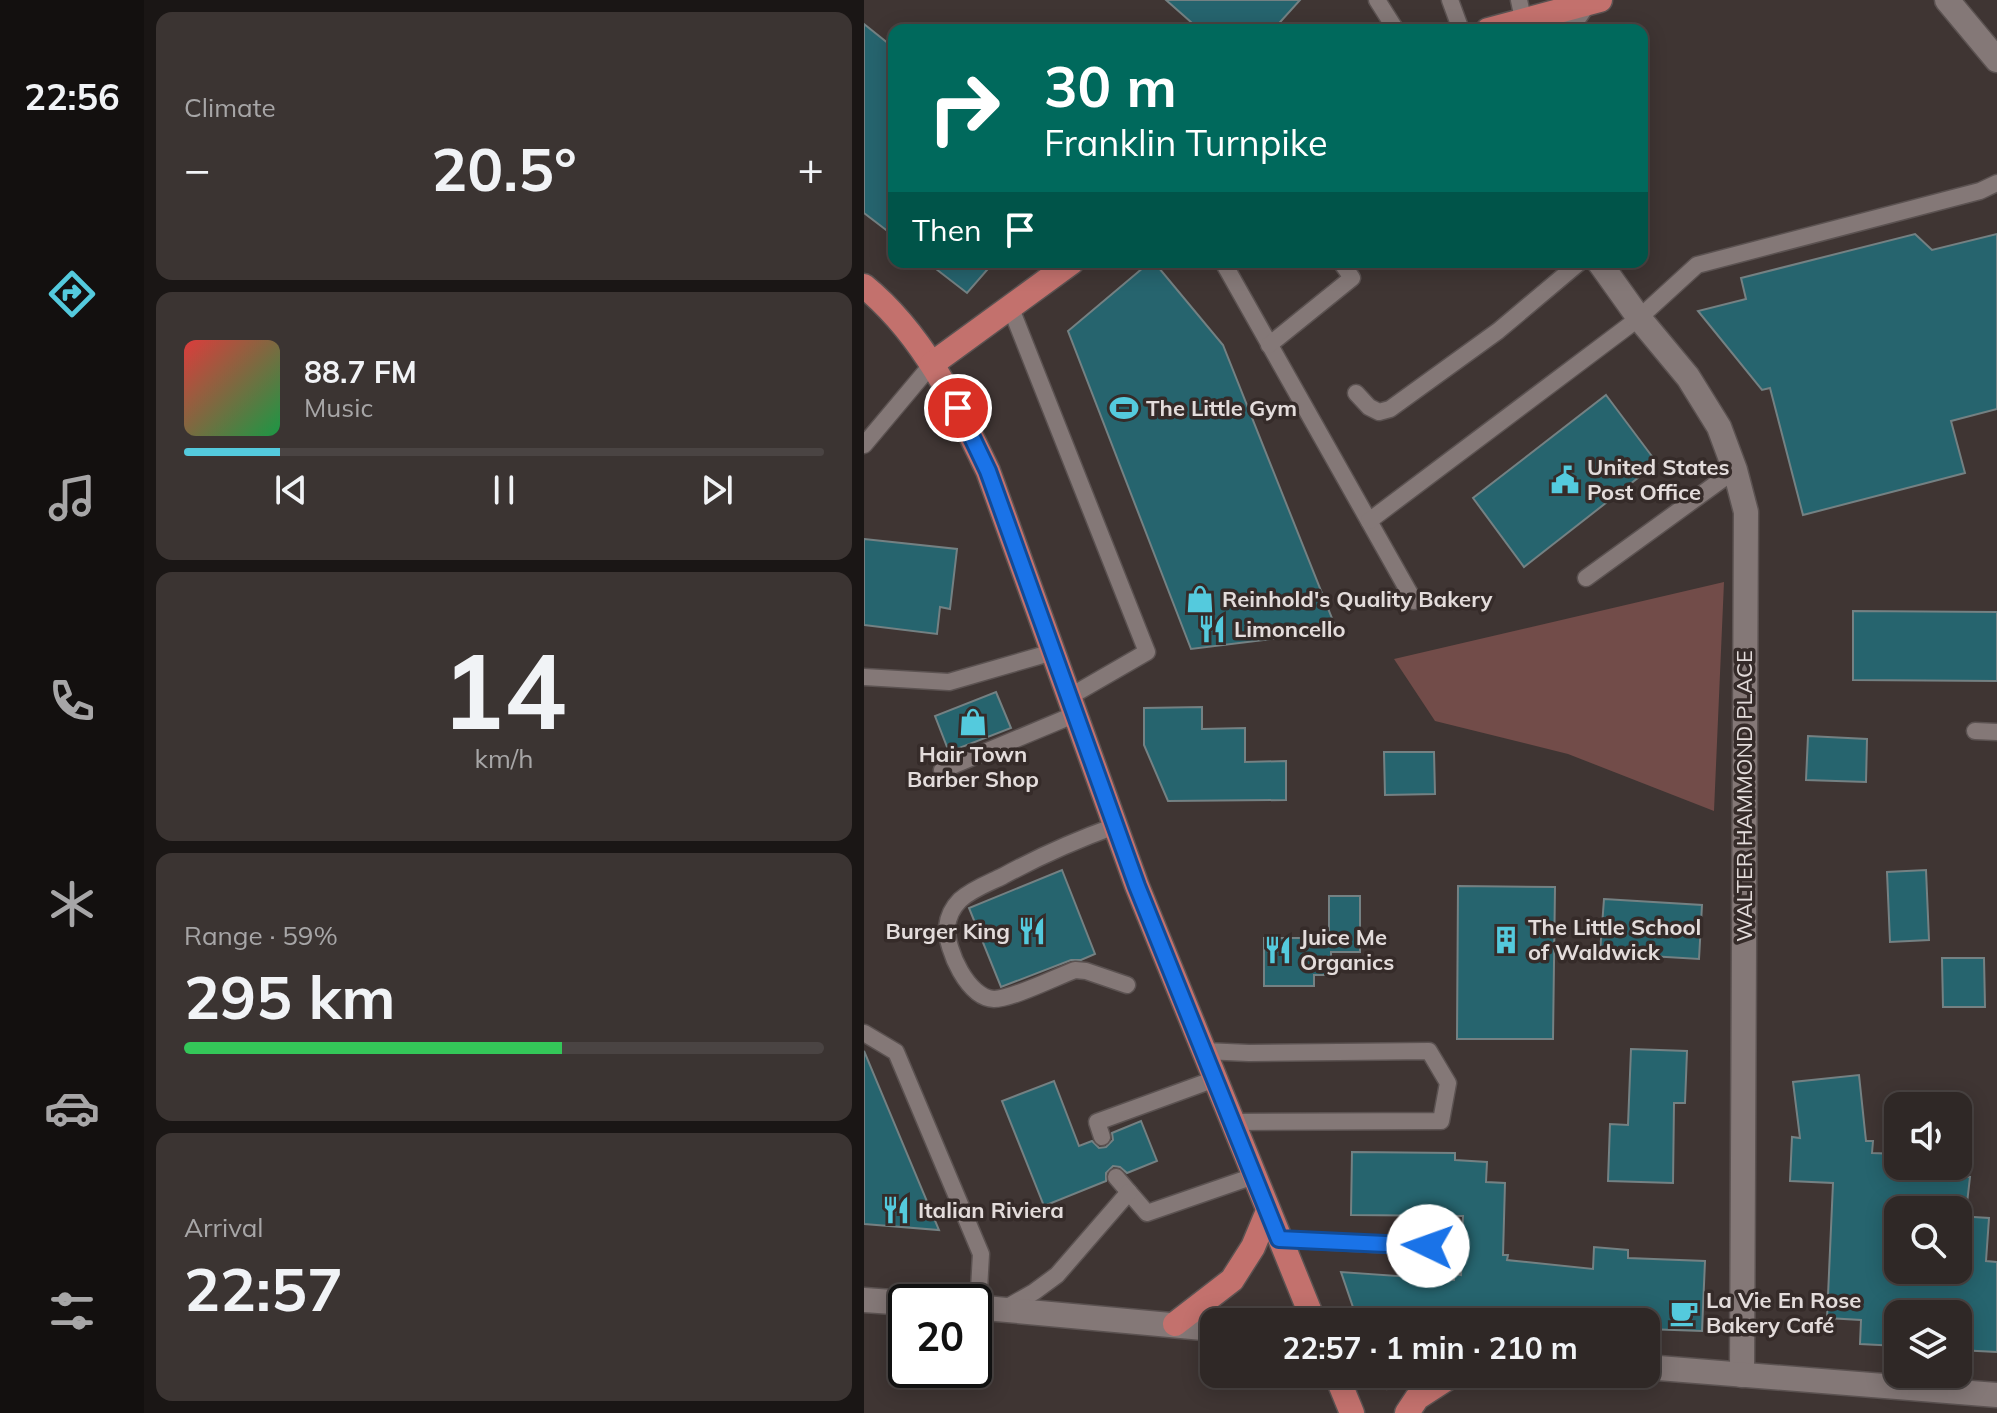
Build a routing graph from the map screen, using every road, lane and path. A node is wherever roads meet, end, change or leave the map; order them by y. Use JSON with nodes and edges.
{"nodes":[{"id":1,"x":1377,"y":0,"type":"edge"},
{"id":2,"x":1450,"y":0,"type":"edge"},
{"id":3,"x":1947,"y":0,"type":"edge"},
{"id":4,"x":1592,"y":2,"type":"edge"},
{"id":5,"x":1521,"y":9,"type":"edge"},
{"id":6,"x":1392,"y":24,"type":"edge"},
{"id":7,"x":1459,"y":24,"type":"edge"},
{"id":8,"x":1497,"y":24,"type":"edge"},
{"id":9,"x":1571,"y":24,"type":"edge"},
{"id":10,"x":1997,"y":60,"type":"edge"},
{"id":11,"x":1997,"y":183,"type":"edge"},
{"id":12,"x":1064,"y":268,"type":"edge"},
{"id":13,"x":1226,"y":268,"type":"edge"},
{"id":14,"x":1345,"y":268,"type":"edge"},
{"id":15,"x":1573,"y":268,"type":"edge"},
{"id":16,"x":1603,"y":268,"type":"edge"},
{"id":17,"x":864,"y":286,"type":"edge"},
{"id":18,"x":1010,"y":306,"type":"junction"},
{"id":19,"x":1639,"y":318,"type":"junction"},
{"id":20,"x":1269,"y":345,"type":"junction"},
{"id":21,"x":932,"y":364,"type":"junction"},
{"id":22,"x":1356,"y":393,"type":"dead end"},
{"id":23,"x":864,"y":445,"type":"edge"},
{"id":24,"x":1735,"y":470,"type":"junction"},
{"id":25,"x":1369,"y":521,"type":"junction"},
{"id":26,"x":1586,"y":578,"type":"dead end"},
{"id":27,"x":1414,"y":601,"type":"dead end"},
{"id":28,"x":1053,"y":652,"type":"junction"},
{"id":29,"x":864,"y":677,"type":"edge"},
{"id":30,"x":1072,"y":706,"type":"junction"},
{"id":31,"x":1975,"y":731,"type":"dead end"},
{"id":32,"x":1997,"y":732,"type":"edge"},
{"id":33,"x":942,"y":770,"type":"dead end"},
{"id":34,"x":1115,"y":826,"type":"junction"},
{"id":35,"x":1127,"y":985,"type":"dead end"},
{"id":36,"x":864,"y":1033,"type":"edge"},
{"id":37,"x":1204,"y":1051,"type":"junction"},
{"id":38,"x":1215,"y":1079,"type":"junction"},
{"id":39,"x":1233,"y":1122,"type":"junction"},
{"id":40,"x":1102,"y":1137,"type":"dead end"},
{"id":41,"x":1254,"y":1176,"type":"junction"},
{"id":42,"x":1116,"y":1177,"type":"dead end"},
{"id":43,"x":1129,"y":1192,"type":"junction"},
{"id":44,"x":1268,"y":1211,"type":"junction"},
{"id":45,"x":1279,"y":1239,"type":"junction"},
{"id":46,"x":1454,"y":1248,"type":"dead end"},
{"id":47,"x":978,"y":1284,"type":"edge"},
{"id":48,"x":864,"y":1300,"type":"edge"},
{"id":49,"x":888,"y":1302,"type":"edge"},
{"id":50,"x":992,"y":1308,"type":"edge"},
{"id":51,"x":1308,"y":1308,"type":"edge"},
{"id":52,"x":1004,"y":1309,"type":"junction"},
{"id":53,"x":1175,"y":1324,"type":"junction"},
{"id":54,"x":1200,"y":1327,"type":"edge"},
{"id":55,"x":1660,"y":1368,"type":"edge"},
{"id":56,"x":1742,"y":1375,"type":"junction"},
{"id":57,"x":1342,"y":1388,"type":"edge"},
{"id":58,"x":1432,"y":1388,"type":"edge"},
{"id":59,"x":1997,"y":1395,"type":"edge"},
{"id":60,"x":1352,"y":1413,"type":"edge"},
{"id":61,"x":1407,"y":1413,"type":"edge"}],
"edges":[{"from":1,"to":6,"type":"lane"},
{"from":2,"to":7,"type":"lane"},
{"from":3,"to":10,"type":"street"},
{"from":4,"to":5,"type":"main road"},
{"from":4,"to":9,"type":"street"},
{"from":5,"to":8,"type":"main road"},
{"from":11,"to":19,"type":"lane"},
{"from":12,"to":18,"type":"main road"},
{"from":13,"to":20,"type":"lane"},
{"from":14,"to":20,"type":"lane"},
{"from":15,"to":22,"type":"lane"},
{"from":16,"to":19,"type":"street","name":"WALTER HAMMOND PLACE"},
{"from":17,"to":21,"type":"main road"},
{"from":18,"to":21,"type":"main road"},
{"from":18,"to":30,"type":"lane"},
{"from":19,"to":24,"type":"street","name":"WALTER HAMMOND PLACE"},
{"from":19,"to":25,"type":"lane"},
{"from":20,"to":25,"type":"lane"},
{"from":21,"to":23,"type":"lane"},
{"from":21,"to":28,"type":"main road"},
{"from":24,"to":26,"type":"lane"},
{"from":24,"to":56,"type":"street","name":"WALTER HAMMOND PLACE"},
{"from":25,"to":27,"type":"lane"},
{"from":28,"to":29,"type":"lane"},
{"from":28,"to":30,"type":"main road"},
{"from":30,"to":33,"type":"lane"},
{"from":30,"to":34,"type":"main road"},
{"from":31,"to":32,"type":"lane"},
{"from":34,"to":35,"type":"lane"},
{"from":34,"to":37,"type":"main road"},
{"from":36,"to":47,"type":"lane"},
{"from":37,"to":38,"type":"main road"},
{"from":37,"to":39,"type":"lane"},
{"from":38,"to":39,"type":"main road"},
{"from":38,"to":40,"type":"lane"},
{"from":39,"to":41,"type":"main road"},
{"from":41,"to":43,"type":"lane"},
{"from":41,"to":44,"type":"main road"},
{"from":42,"to":43,"type":"lane"},
{"from":43,"to":52,"type":"lane"},
{"from":44,"to":45,"type":"main road"},
{"from":44,"to":53,"type":"main road"},
{"from":45,"to":46,"type":"lane"},
{"from":45,"to":51,"type":"main road"},
{"from":48,"to":49,"type":"street"},
{"from":50,"to":52,"type":"street"},
{"from":52,"to":53,"type":"street"},
{"from":53,"to":54,"type":"street"},
{"from":55,"to":56,"type":"street"},
{"from":56,"to":59,"type":"street"},
{"from":57,"to":60,"type":"main road"},
{"from":58,"to":61,"type":"main road"}]}
